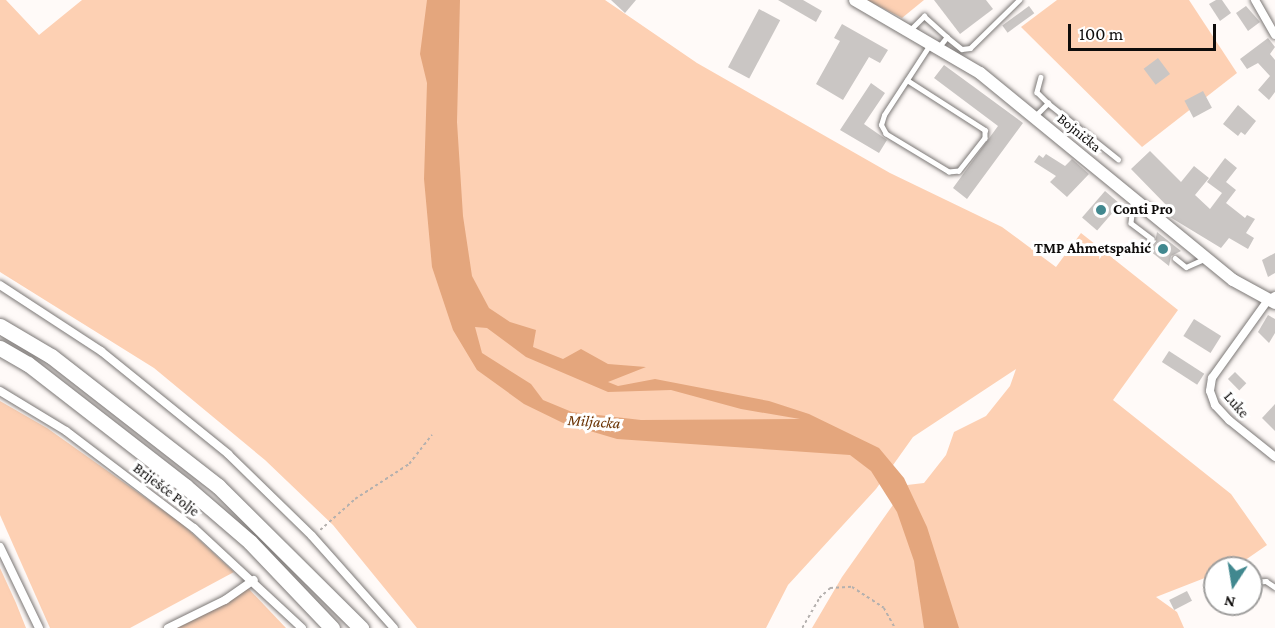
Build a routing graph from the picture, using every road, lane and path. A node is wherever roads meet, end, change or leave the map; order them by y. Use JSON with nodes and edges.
{"nodes":[{"id":1,"x":855,"y":0,"type":"edge"},
{"id":2,"x":1019,"y":0,"type":"edge"},
{"id":3,"x":1255,"y":0,"type":"edge"},
{"id":4,"x":909,"y":31,"type":"junction"},
{"id":5,"x":1275,"y":35,"type":"edge"},
{"id":6,"x":947,"y":37,"type":"junction"},
{"id":7,"x":934,"y":46,"type":"junction"},
{"id":8,"x":1041,"y":77,"type":"dead end"},
{"id":9,"x":907,"y":80,"type":"junction"},
{"id":10,"x":1048,"y":103,"type":"junction"},
{"id":11,"x":1034,"y":117,"type":"junction"},
{"id":12,"x":1118,"y":159,"type":"dead end"},
{"id":13,"x":1135,"y":199,"type":"junction"},
{"id":14,"x":1152,"y":239,"type":"dead end"},
{"id":15,"x":1175,"y":258,"type":"dead end"},
{"id":16,"x":1207,"y":258,"type":"junction"},
{"id":17,"x":0,"y":285,"type":"edge"},
{"id":18,"x":1273,"y":300,"type":"edge"},
{"id":19,"x":0,"y":326,"type":"edge"},
{"id":20,"x":0,"y":348,"type":"edge"},
{"id":21,"x":0,"y":391,"type":"edge"},
{"id":22,"x":432,"y":435,"type":"dead end"},
{"id":23,"x":1275,"y":457,"type":"edge"},
{"id":24,"x":312,"y":536,"type":"junction"},
{"id":25,"x":0,"y":547,"type":"edge"},
{"id":26,"x":254,"y":580,"type":"junction"},
{"id":27,"x":39,"y":628,"type":"edge"},
{"id":28,"x":168,"y":628,"type":"edge"},
{"id":29,"x":302,"y":628,"type":"edge"},
{"id":30,"x":332,"y":628,"type":"edge"},
{"id":31,"x":361,"y":628,"type":"edge"},
{"id":32,"x":394,"y":628,"type":"edge"},
{"id":33,"x":802,"y":628,"type":"edge"},
{"id":34,"x":895,"y":628,"type":"edge"}],
"edges":[{"from":1,"to":4,"type":"main road","name":"Bojnička"},
{"from":2,"to":6,"type":"lane"},
{"from":3,"to":5,"type":"street"},
{"from":4,"to":6,"type":"lane"},
{"from":4,"to":7,"type":"main road","name":"Bojnička"},
{"from":6,"to":7,"type":"lane"},
{"from":7,"to":9,"type":"lane"},
{"from":7,"to":11,"type":"main road","name":"Bojnička"},
{"from":8,"to":10,"type":"lane"},
{"from":9,"to":9,"type":"lane"},
{"from":10,"to":11,"type":"lane"},
{"from":10,"to":12,"type":"lane"},
{"from":11,"to":13,"type":"main road","name":"Bojnička"},
{"from":13,"to":14,"type":"lane"},
{"from":13,"to":16,"type":"main road","name":"Bojnička"},
{"from":15,"to":16,"type":"lane"},
{"from":16,"to":18,"type":"main road","name":"Bojnička"},
{"from":17,"to":24,"type":"street"},
{"from":18,"to":23,"type":"street","name":"Luke"},
{"from":19,"to":31,"type":"highway"},
{"from":20,"to":30,"type":"highway"},
{"from":21,"to":26,"type":"street","name":"Briješće Polje"},
{"from":22,"to":24,"type":"path"},
{"from":24,"to":32,"type":"street"},
{"from":25,"to":27,"type":"street"},
{"from":26,"to":28,"type":"street"},
{"from":26,"to":29,"type":"street","name":"Briješće Polje"},
{"from":33,"to":34,"type":"path"}]}
